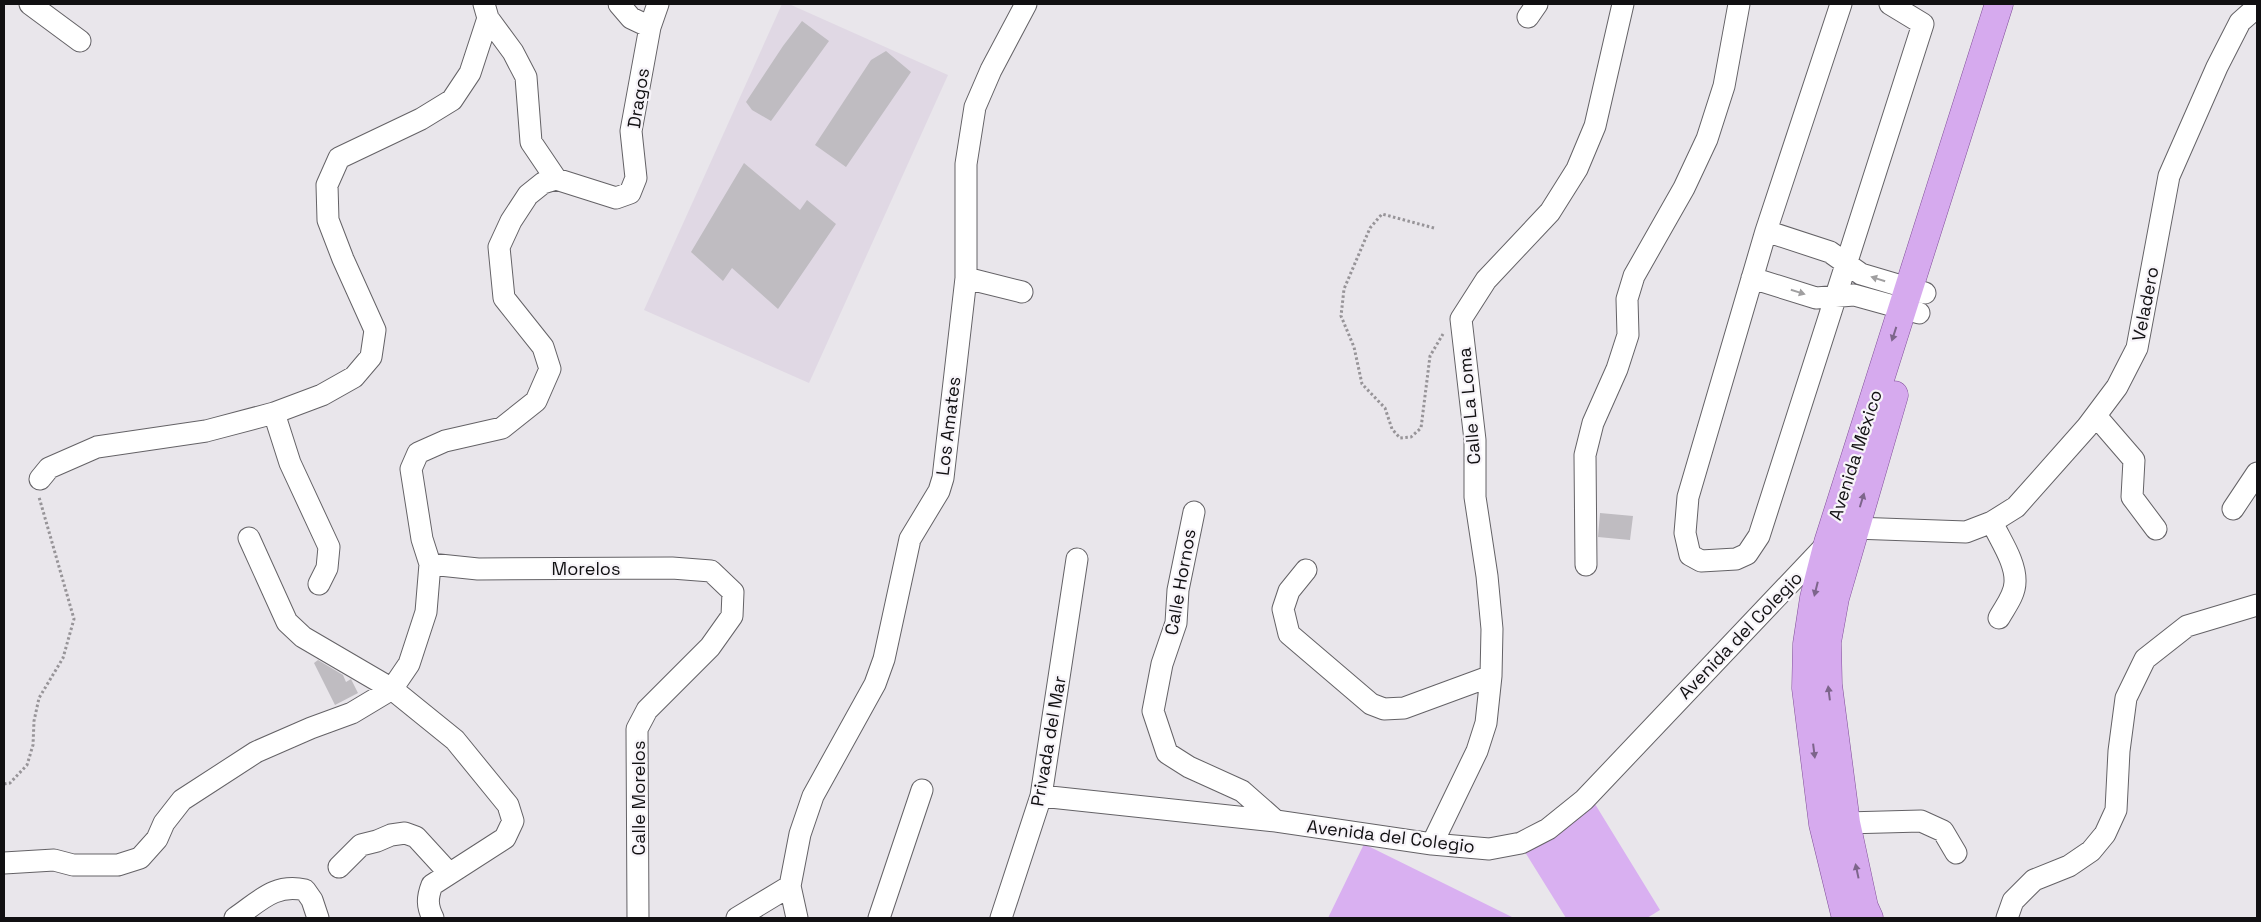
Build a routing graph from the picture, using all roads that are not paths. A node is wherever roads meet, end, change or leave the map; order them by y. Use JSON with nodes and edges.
{"nodes":[{"id":1,"x":30,"y":4,"type":"edge"},
{"id":2,"x":619,"y":4,"type":"edge"},
{"id":3,"x":658,"y":4,"type":"edge"},
{"id":4,"x":1026,"y":4,"type":"edge"},
{"id":5,"x":1623,"y":4,"type":"edge"},
{"id":6,"x":1739,"y":4,"type":"edge"},
{"id":7,"x":1841,"y":4,"type":"edge"},
{"id":8,"x":1890,"y":4,"type":"edge"},
{"id":9,"x":1999,"y":4,"type":"edge"},
{"id":10,"x":2016,"y":4,"type":"edge"},
{"id":11,"x":2257,"y":7,"type":"edge"},
{"id":12,"x":486,"y":11,"type":"edge"},
{"id":13,"x":650,"y":27,"type":"junction"},
{"id":14,"x":80,"y":41,"type":"dead end"},
{"id":15,"x":556,"y":179,"type":"junction"},
{"id":16,"x":1766,"y":231,"type":"junction"},
{"id":17,"x":1845,"y":264,"type":"junction"},
{"id":18,"x":966,"y":278,"type":"junction"},
{"id":19,"x":1752,"y":278,"type":"junction"},
{"id":20,"x":1022,"y":292,"type":"dead end"},
{"id":21,"x":1835,"y":296,"type":"junction"},
{"id":22,"x":1913,"y":301,"type":"junction"},
{"id":23,"x":274,"y":413,"type":"junction"},
{"id":24,"x":2096,"y":416,"type":"junction"},
{"id":25,"x":2257,"y":473,"type":"edge"},
{"id":26,"x":40,"y":479,"type":"road end"},
{"id":27,"x":2232,"y":509,"type":"dead end"},
{"id":28,"x":1194,"y":512,"type":"dead end"},
{"id":29,"x":1992,"y":522,"type":"junction"},
{"id":30,"x":1854,"y":528,"type":"junction"},
{"id":31,"x":2156,"y":529,"type":"dead end"},
{"id":32,"x":249,"y":538,"type":"dead end"},
{"id":33,"x":1828,"y":543,"type":"junction"},
{"id":34,"x":1076,"y":559,"type":"dead end"},
{"id":35,"x":430,"y":564,"type":"junction"},
{"id":36,"x":1586,"y":565,"type":"dead end"},
{"id":37,"x":1306,"y":570,"type":"dead end"},
{"id":38,"x":319,"y":584,"type":"dead end"},
{"id":39,"x":733,"y":592,"type":"joint"},
{"id":40,"x":2257,"y":605,"type":"edge"},
{"id":41,"x":1999,"y":618,"type":"dead end"},
{"id":42,"x":1491,"y":676,"type":"junction"},
{"id":43,"x":392,"y":689,"type":"junction"},
{"id":44,"x":922,"y":790,"type":"dead end"},
{"id":45,"x":1041,"y":796,"type":"junction"},
{"id":46,"x":1276,"y":821,"type":"junction"},
{"id":47,"x":1846,"y":823,"type":"junction"},
{"id":48,"x":1432,"y":844,"type":"junction"},
{"id":49,"x":1956,"y":853,"type":"dead end"},
{"id":50,"x":4,"y":863,"type":"edge"},
{"id":51,"x":339,"y":866,"type":"dead end"},
{"id":52,"x":449,"y":873,"type":"junction"},
{"id":53,"x":790,"y":886,"type":"junction"},
{"id":54,"x":235,"y":918,"type":"edge"},
{"id":55,"x":318,"y":918,"type":"edge"},
{"id":56,"x":433,"y":918,"type":"edge"},
{"id":57,"x":638,"y":918,"type":"edge"},
{"id":58,"x":738,"y":918,"type":"edge"},
{"id":59,"x":797,"y":918,"type":"edge"},
{"id":60,"x":880,"y":918,"type":"edge"},
{"id":61,"x":1001,"y":918,"type":"edge"},
{"id":62,"x":1846,"y":918,"type":"edge"},
{"id":63,"x":1869,"y":918,"type":"edge"},
{"id":64,"x":2007,"y":918,"type":"edge"}],
"edges":[{"from":1,"to":14,"type":"street"},
{"from":2,"to":13,"type":"street"},
{"from":3,"to":13,"type":"street","name":"Dragos"},
{"from":4,"to":18,"type":"street","name":"Los Amates"},
{"from":5,"to":42,"type":"street","name":"Calle La Loma"},
{"from":6,"to":36,"type":"street"},
{"from":7,"to":16,"type":"street"},
{"from":8,"to":17,"type":"street"},
{"from":9,"to":22,"type":"main road","name":"Avenida México"},
{"from":10,"to":22,"type":"main road","name":"Avenida México"},
{"from":11,"to":24,"type":"street","name":"Veladero"},
{"from":12,"to":15,"type":"street"},
{"from":12,"to":23,"type":"street"},
{"from":13,"to":15,"type":"street","name":"Dragos"},
{"from":15,"to":35,"type":"street"},
{"from":16,"to":17,"type":"street"},
{"from":16,"to":19,"type":"street"},
{"from":17,"to":21,"type":"street"},
{"from":22,"to":17,"type":"street","one_way":true},
{"from":18,"to":20,"type":"street"},
{"from":18,"to":53,"type":"street","name":"Los Amates"},
{"from":19,"to":21,"type":"street","one_way":true},
{"from":19,"to":21,"type":"street"},
{"from":21,"to":22,"type":"street"},
{"from":30,"to":22,"type":"main road","name":"Avenida México","one_way":true},
{"from":22,"to":33,"type":"main road","name":"Avenida México","one_way":true},
{"from":23,"to":26,"type":"street"},
{"from":23,"to":38,"type":"street"},
{"from":24,"to":29,"type":"street","name":"Veladero"},
{"from":24,"to":31,"type":"street"},
{"from":25,"to":27,"type":"street"},
{"from":28,"to":46,"type":"street","name":"Calle Hornos"},
{"from":29,"to":30,"type":"street","name":"Veladero"},
{"from":29,"to":41,"type":"street"},
{"from":30,"to":33,"type":"street","name":"Avenida del Colegio"},
{"from":47,"to":30,"type":"main road","name":"Avenida México","one_way":true},
{"from":32,"to":43,"type":"street"},
{"from":33,"to":48,"type":"street","name":"Avenida del Colegio"},
{"from":33,"to":62,"type":"main road","name":"Avenida México","one_way":true},
{"from":34,"to":45,"type":"street","name":"Privada del Mar"},
{"from":35,"to":39,"type":"street","name":"Morelos"},
{"from":35,"to":43,"type":"street"},
{"from":37,"to":42,"type":"street"},
{"from":39,"to":57,"type":"street","name":"Calle Morelos"},
{"from":40,"to":64,"type":"street"},
{"from":42,"to":48,"type":"street","name":"Calle La Loma"},
{"from":43,"to":50,"type":"street"},
{"from":43,"to":52,"type":"street"},
{"from":44,"to":60,"type":"street"},
{"from":45,"to":46,"type":"street","name":"Avenida del Colegio"},
{"from":45,"to":61,"type":"street","name":"Privada del Mar"},
{"from":46,"to":48,"type":"street","name":"Avenida del Colegio"},
{"from":47,"to":49,"type":"street"},
{"from":63,"to":47,"type":"main road","name":"Avenida México","one_way":true},
{"from":51,"to":52,"type":"street"},
{"from":52,"to":56,"type":"street"},
{"from":53,"to":58,"type":"street"},
{"from":53,"to":59,"type":"street","name":"Los Amates"},
{"from":54,"to":55,"type":"street"}]}
